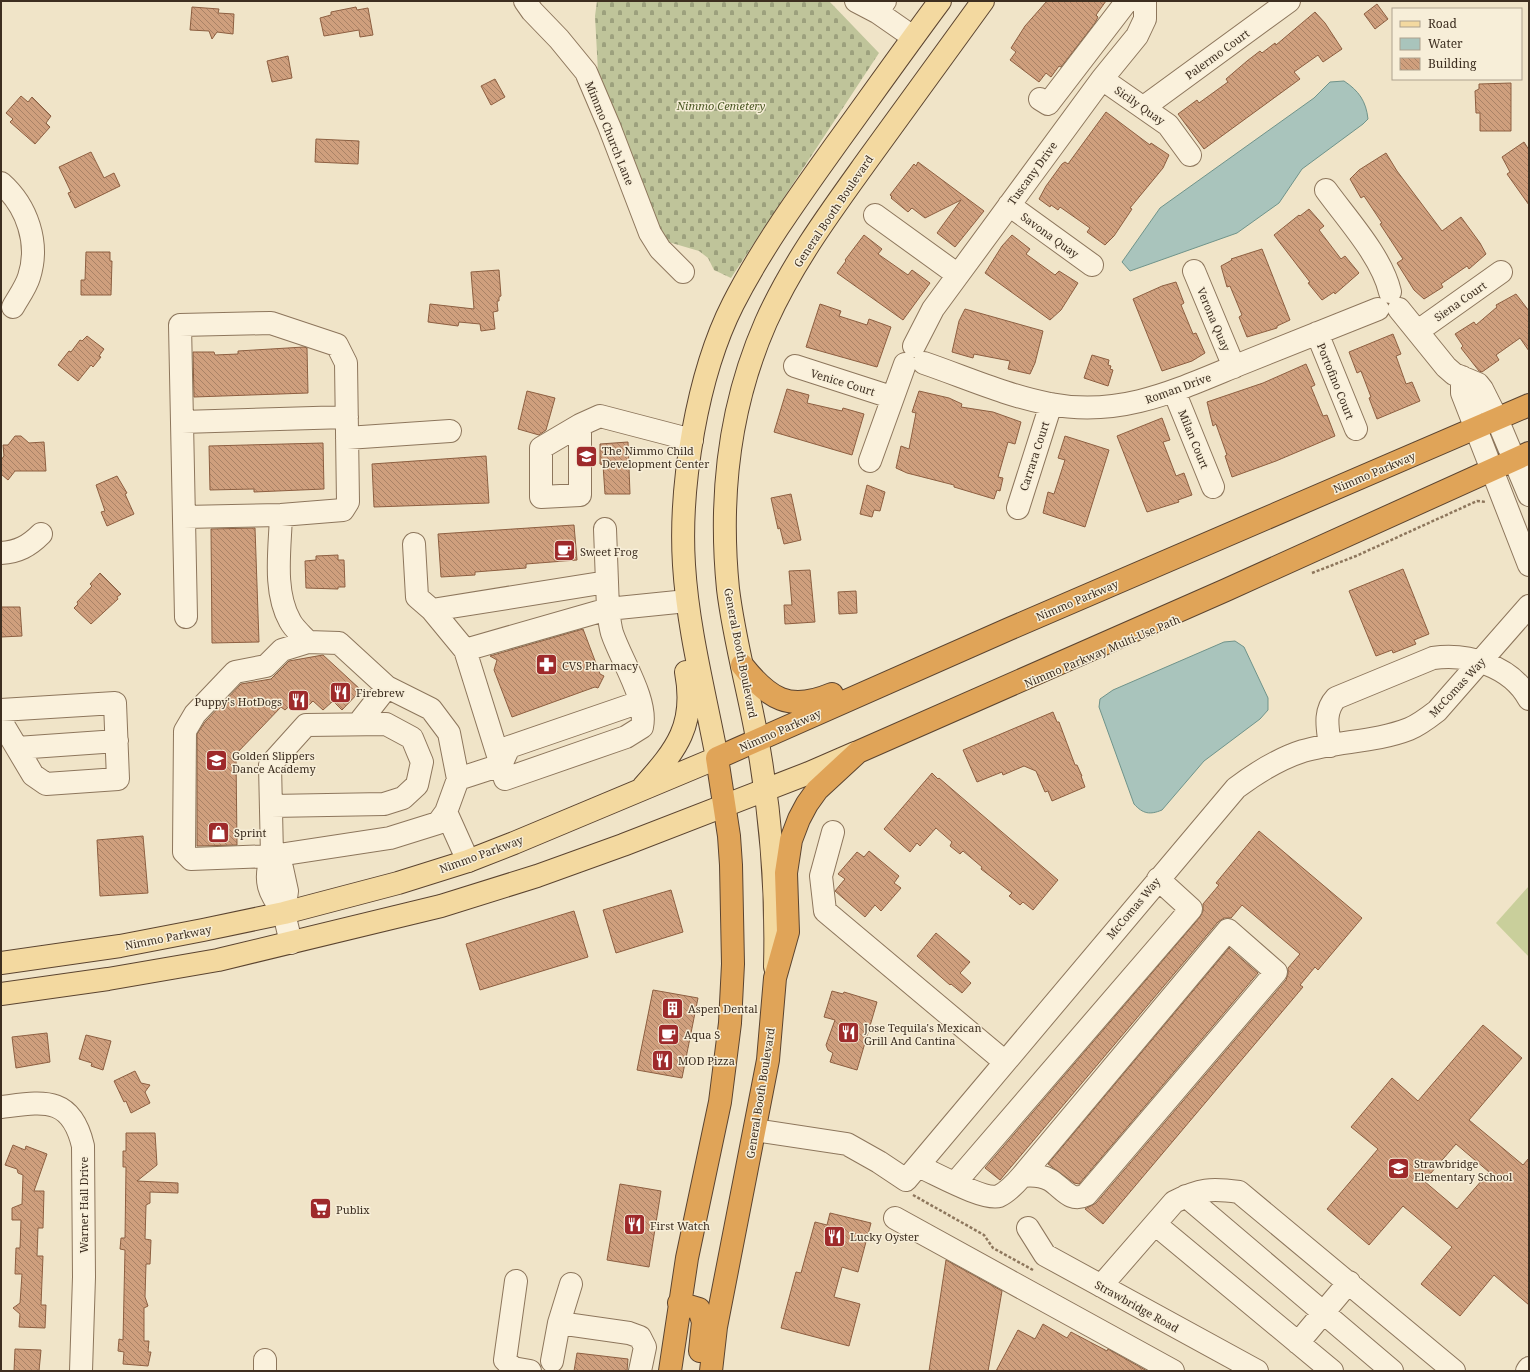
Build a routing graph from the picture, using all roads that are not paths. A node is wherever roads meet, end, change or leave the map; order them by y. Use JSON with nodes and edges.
{"nodes":[{"id":1,"x":525,"y":1,"type":"edge"},
{"id":2,"x":856,"y":1,"type":"edge"},
{"id":3,"x":940,"y":1,"type":"edge"},
{"id":4,"x":983,"y":1,"type":"edge"},
{"id":5,"x":1127,"y":1,"type":"edge"},
{"id":6,"x":1145,"y":1,"type":"edge"},
{"id":7,"x":1289,"y":1,"type":"edge"},
{"id":8,"x":881,"y":6,"type":"edge"},
{"id":9,"x":914,"y":37,"type":"junction"},
{"id":10,"x":1102,"y":79,"type":"junction"},
{"id":11,"x":1040,"y":98,"type":"dead end"},
{"id":12,"x":1144,"y":107,"type":"junction"},
{"id":13,"x":1190,"y":155,"type":"dead end"},
{"id":14,"x":1,"y":183,"type":"edge"},
{"id":15,"x":1326,"y":190,"type":"dead end"},
{"id":16,"x":1009,"y":205,"type":"junction"},
{"id":17,"x":875,"y":214,"type":"dead end"},
{"id":18,"x":1092,"y":265,"type":"dead end"},
{"id":19,"x":1194,"y":270,"type":"dead end"},
{"id":20,"x":683,"y":272,"type":"dead end"},
{"id":21,"x":1501,"y":272,"type":"dead end"},
{"id":22,"x":958,"y":275,"type":"junction"},
{"id":23,"x":1389,"y":303,"type":"junction"},
{"id":24,"x":13,"y":307,"type":"dead end"},
{"id":25,"x":1418,"y":331,"type":"junction"},
{"id":26,"x":1317,"y":333,"type":"junction"},
{"id":27,"x":914,"y":357,"type":"junction"},
{"id":28,"x":795,"y":366,"type":"dead end"},
{"id":29,"x":1234,"y":367,"type":"junction"},
{"id":30,"x":1462,"y":377,"type":"junction"},
{"id":31,"x":1174,"y":391,"type":"junction"},
{"id":32,"x":891,"y":397,"type":"junction"},
{"id":33,"x":1051,"y":404,"type":"junction"},
{"id":34,"x":1529,"y":405,"type":"edge"},
{"id":35,"x":1497,"y":419,"type":"junction"},
{"id":36,"x":182,"y":422,"type":"junction"},
{"id":37,"x":580,"y":425,"type":"dead end"},
{"id":38,"x":347,"y":427,"type":"junction"},
{"id":39,"x":1356,"y":429,"type":"dead end"},
{"id":40,"x":1475,"y":429,"type":"junction"},
{"id":41,"x":450,"y":431,"type":"dead end"},
{"id":42,"x":692,"y":440,"type":"junction"},
{"id":43,"x":1522,"y":456,"type":"edge"},
{"id":44,"x":870,"y":461,"type":"dead end"},
{"id":45,"x":1492,"y":470,"type":"junction"},
{"id":46,"x":1213,"y":487,"type":"dead end"},
{"id":47,"x":1529,"y":495,"type":"edge"},
{"id":48,"x":1018,"y":508,"type":"dead end"},
{"id":49,"x":281,"y":515,"type":"junction"},
{"id":50,"x":184,"y":517,"type":"junction"},
{"id":51,"x":605,"y":529,"type":"dead end"},
{"id":52,"x":41,"y":534,"type":"dead end"},
{"id":53,"x":414,"y":544,"type":"dead end"},
{"id":54,"x":1,"y":553,"type":"edge"},
{"id":55,"x":1529,"y":565,"type":"edge"},
{"id":56,"x":607,"y":582,"type":"junction"},
{"id":57,"x":681,"y":602,"type":"junction"},
{"id":58,"x":1529,"y":606,"type":"edge"},
{"id":59,"x":608,"y":609,"type":"junction"},
{"id":60,"x":432,"y":610,"type":"junction"},
{"id":61,"x":186,"y":618,"type":"dead end"},
{"id":62,"x":1009,"y":629,"type":"junction"},
{"id":63,"x":308,"y":642,"type":"junction"},
{"id":64,"x":465,"y":650,"type":"junction"},
{"id":65,"x":1482,"y":662,"type":"junction"},
{"id":66,"x":742,"y":665,"type":"junction"},
{"id":67,"x":387,"y":687,"type":"junction"},
{"id":68,"x":1529,"y":699,"type":"edge"},
{"id":69,"x":640,"y":702,"type":"junction"},
{"id":70,"x":1,"y":710,"type":"edge"},
{"id":71,"x":1,"y":721,"type":"edge"},
{"id":72,"x":358,"y":724,"type":"junction"},
{"id":73,"x":757,"y":740,"type":"junction"},
{"id":74,"x":116,"y":741,"type":"junction"},
{"id":75,"x":1330,"y":746,"type":"junction"},
{"id":76,"x":17,"y":748,"type":"junction"},
{"id":77,"x":858,"y":752,"type":"junction"},
{"id":78,"x":717,"y":758,"type":"junction"},
{"id":79,"x":501,"y":765,"type":"junction"},
{"id":80,"x":458,"y":779,"type":"junction"},
{"id":81,"x":765,"y":789,"type":"junction"},
{"id":82,"x":639,"y":790,"type":"junction"},
{"id":83,"x":725,"y":805,"type":"junction"},
{"id":84,"x":271,"y":806,"type":"junction"},
{"id":85,"x":446,"y":812,"type":"junction"},
{"id":86,"x":833,"y":832,"type":"dead end"},
{"id":87,"x":272,"y":856,"type":"junction"},
{"id":88,"x":468,"y":861,"type":"junction"},
{"id":89,"x":1158,"y":879,"type":"junction"},
{"id":90,"x":284,"y":913,"type":"junction"},
{"id":91,"x":291,"y":943,"type":"junction"},
{"id":92,"x":1,"y":963,"type":"edge"},
{"id":93,"x":775,"y":978,"type":"junction"},
{"id":94,"x":1,"y":994,"type":"edge"},
{"id":95,"x":1005,"y":1062,"type":"junction"},
{"id":96,"x":1,"y":1107,"type":"edge"},
{"id":97,"x":755,"y":1130,"type":"junction"},
{"id":98,"x":918,"y":1166,"type":"junction"},
{"id":99,"x":1022,"y":1176,"type":"junction"},
{"id":100,"x":955,"y":1183,"type":"junction"},
{"id":101,"x":1186,"y":1196,"type":"junction"},
{"id":102,"x":895,"y":1218,"type":"dead end"},
{"id":103,"x":1155,"y":1224,"type":"junction"},
{"id":104,"x":1028,"y":1228,"type":"dead end"},
{"id":105,"x":516,"y":1281,"type":"dead end"},
{"id":106,"x":1349,"y":1282,"type":"junction"},
{"id":107,"x":571,"y":1284,"type":"dead end"},
{"id":108,"x":1102,"y":1286,"type":"junction"},
{"id":109,"x":679,"y":1303,"type":"junction"},
{"id":110,"x":1323,"y":1313,"type":"junction"},
{"id":111,"x":559,"y":1323,"type":"junction"},
{"id":112,"x":1298,"y":1343,"type":"junction"},
{"id":113,"x":552,"y":1361,"type":"dead end"},
{"id":114,"x":1529,"y":1368,"type":"edge"},
{"id":115,"x":82,"y":1371,"type":"edge"},
{"id":116,"x":530,"y":1371,"type":"edge"},
{"id":117,"x":640,"y":1371,"type":"edge"},
{"id":118,"x":670,"y":1371,"type":"edge"},
{"id":119,"x":698,"y":1371,"type":"edge"},
{"id":120,"x":711,"y":1371,"type":"edge"},
{"id":121,"x":1173,"y":1371,"type":"edge"},
{"id":122,"x":1256,"y":1371,"type":"edge"},
{"id":123,"x":1332,"y":1371,"type":"edge"},
{"id":124,"x":1392,"y":1371,"type":"edge"},
{"id":125,"x":1454,"y":1371,"type":"edge"},
{"id":126,"x":1527,"y":1371,"type":"edge"}],
"edges":[{"from":1,"to":20,"type":"street","name":"Mimmo Church Lane"},
{"from":2,"to":8,"type":"street"},
{"from":3,"to":9,"type":"main road"},
{"from":4,"to":66,"type":"main road","name":"General Booth Boulevard"},
{"from":5,"to":11,"type":"street"},
{"from":6,"to":10,"type":"street","name":"Tuscany Drive"},
{"from":7,"to":12,"type":"street","name":"Palermo Court"},
{"from":8,"to":9,"type":"street"},
{"from":9,"to":42,"type":"main road"},
{"from":10,"to":12,"type":"street","name":"Sicily Quay"},
{"from":10,"to":16,"type":"street","name":"Tuscany Drive"},
{"from":12,"to":13,"type":"street","name":"Sicily Quay"},
{"from":14,"to":24,"type":"street"},
{"from":15,"to":23,"type":"street"},
{"from":16,"to":18,"type":"street","name":"Savona Quay"},
{"from":16,"to":22,"type":"street","name":"Tuscany Drive"},
{"from":17,"to":22,"type":"street"},
{"from":19,"to":29,"type":"street","name":"Verona Quay"},
{"from":21,"to":25,"type":"street","name":"Siena Court"},
{"from":22,"to":27,"type":"street","name":"Tuscany Drive"},
{"from":23,"to":25,"type":"street"},
{"from":23,"to":26,"type":"street","name":"Roman Drive"},
{"from":25,"to":30,"type":"street"},
{"from":26,"to":29,"type":"street","name":"Roman Drive"},
{"from":26,"to":39,"type":"street","name":"Portofino Court"},
{"from":27,"to":32,"type":"street","name":"Tuscany Drive"},
{"from":27,"to":33,"type":"street","name":"Roman Drive"},
{"from":28,"to":32,"type":"street","name":"Venice Court"},
{"from":29,"to":31,"type":"street","name":"Roman Drive"},
{"from":30,"to":35,"type":"street"},
{"from":30,"to":40,"type":"street"},
{"from":31,"to":33,"type":"street","name":"Roman Drive"},
{"from":31,"to":46,"type":"street","name":"Milan Court"},
{"from":32,"to":44,"type":"street","name":"Tuscany Drive"},
{"from":33,"to":48,"type":"street","name":"Carrara Court"},
{"from":34,"to":35,"type":"highway","name":"Nimmo Parkway"},
{"from":35,"to":40,"type":"highway","name":"Nimmo Parkway"},
{"from":35,"to":43,"type":"street"},
{"from":36,"to":38,"type":"street"},
{"from":36,"to":38,"type":"street"},
{"from":36,"to":50,"type":"street"},
{"from":37,"to":42,"type":"street"},
{"from":38,"to":41,"type":"street"},
{"from":38,"to":49,"type":"street"},
{"from":40,"to":45,"type":"street"},
{"from":40,"to":62,"type":"highway","name":"Nimmo Parkway"},
{"from":42,"to":57,"type":"main road"},
{"from":43,"to":45,"type":"highway"},
{"from":43,"to":47,"type":"street"},
{"from":45,"to":55,"type":"street"},
{"from":45,"to":77,"type":"highway"},
{"from":49,"to":50,"type":"street"},
{"from":49,"to":63,"type":"street"},
{"from":50,"to":61,"type":"street"},
{"from":51,"to":56,"type":"street"},
{"from":52,"to":54,"type":"street"},
{"from":53,"to":60,"type":"street"},
{"from":56,"to":59,"type":"street"},
{"from":56,"to":60,"type":"street"},
{"from":57,"to":59,"type":"street"},
{"from":57,"to":78,"type":"main road"},
{"from":57,"to":82,"type":"main road"},
{"from":58,"to":65,"type":"street","name":"McComas Way"},
{"from":59,"to":64,"type":"street"},
{"from":59,"to":69,"type":"street"},
{"from":60,"to":64,"type":"street"},
{"from":62,"to":66,"type":"highway"},
{"from":62,"to":73,"type":"highway","name":"Nimmo Parkway"},
{"from":63,"to":67,"type":"street"},
{"from":63,"to":87,"type":"street"},
{"from":64,"to":79,"type":"street"},
{"from":65,"to":68,"type":"street"},
{"from":65,"to":75,"type":"street","name":"McComas Way"},
{"from":65,"to":75,"type":"street"},
{"from":66,"to":73,"type":"main road","name":"General Booth Boulevard"},
{"from":67,"to":72,"type":"street"},
{"from":67,"to":80,"type":"street"},
{"from":69,"to":79,"type":"street"},
{"from":69,"to":79,"type":"street"},
{"from":70,"to":74,"type":"street"},
{"from":71,"to":76,"type":"street"},
{"from":72,"to":84,"type":"street"},
{"from":72,"to":84,"type":"street"},
{"from":73,"to":78,"type":"highway","name":"Nimmo Parkway"},
{"from":73,"to":81,"type":"main road","name":"General Booth Boulevard"},
{"from":74,"to":76,"type":"street"},
{"from":74,"to":76,"type":"street"},
{"from":75,"to":89,"type":"street","name":"McComas Way"},
{"from":77,"to":81,"type":"main road"},
{"from":77,"to":93,"type":"highway"},
{"from":78,"to":82,"type":"main road","name":"Nimmo Parkway"},
{"from":78,"to":83,"type":"highway"},
{"from":79,"to":80,"type":"street"},
{"from":80,"to":85,"type":"street"},
{"from":81,"to":83,"type":"main road"},
{"from":81,"to":93,"type":"main road","name":"General Booth Boulevard"},
{"from":82,"to":88,"type":"main road","name":"Nimmo Parkway"},
{"from":83,"to":91,"type":"main road"},
{"from":83,"to":109,"type":"highway"},
{"from":84,"to":87,"type":"street"},
{"from":85,"to":87,"type":"street"},
{"from":85,"to":88,"type":"street"},
{"from":86,"to":95,"type":"street"},
{"from":87,"to":90,"type":"street"},
{"from":88,"to":90,"type":"main road","name":"Nimmo Parkway"},
{"from":89,"to":95,"type":"street","name":"McComas Way"},
{"from":89,"to":100,"type":"street"},
{"from":90,"to":91,"type":"street"},
{"from":90,"to":92,"type":"main road","name":"Nimmo Parkway"},
{"from":91,"to":94,"type":"main road"},
{"from":93,"to":97,"type":"highway","name":"General Booth Boulevard"},
{"from":95,"to":98,"type":"street","name":"McComas Way"},
{"from":96,"to":115,"type":"street","name":"Warner Hall Drive"},
{"from":97,"to":98,"type":"street","name":"McComas Way"},
{"from":97,"to":120,"type":"highway","name":"General Booth Boulevard"},
{"from":98,"to":100,"type":"street"},
{"from":99,"to":99,"type":"street"},
{"from":99,"to":100,"type":"street"},
{"from":101,"to":103,"type":"street"},
{"from":101,"to":106,"type":"street"},
{"from":101,"to":110,"type":"street"},
{"from":102,"to":121,"type":"street"},
{"from":103,"to":108,"type":"street"},
{"from":103,"to":112,"type":"street"},
{"from":104,"to":108,"type":"street","name":"Strawbridge Road"},
{"from":105,"to":116,"type":"street"},
{"from":106,"to":110,"type":"street"},
{"from":106,"to":125,"type":"street"},
{"from":107,"to":111,"type":"street"},
{"from":108,"to":122,"type":"street","name":"Strawbridge Road"},
{"from":109,"to":118,"type":"highway"},
{"from":109,"to":119,"type":"highway"},
{"from":110,"to":112,"type":"street"},
{"from":110,"to":124,"type":"street"},
{"from":111,"to":113,"type":"street"},
{"from":111,"to":117,"type":"street"},
{"from":112,"to":123,"type":"street"},
{"from":114,"to":126,"type":"street"}]}
